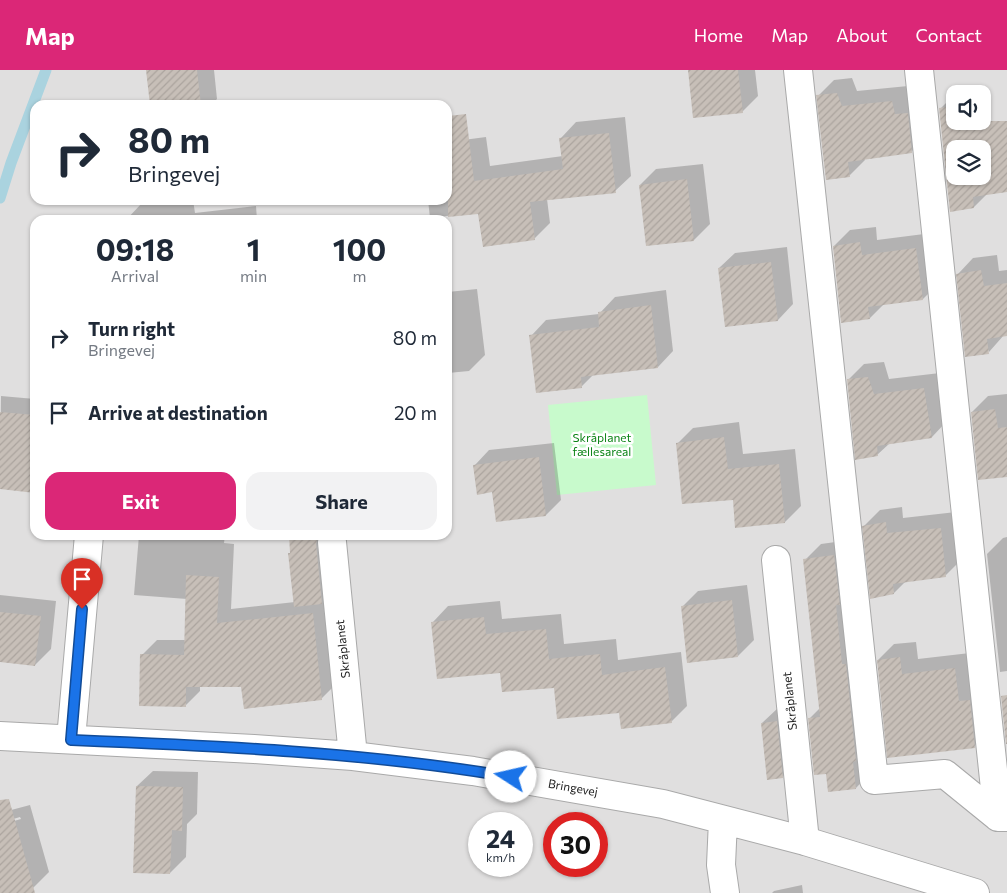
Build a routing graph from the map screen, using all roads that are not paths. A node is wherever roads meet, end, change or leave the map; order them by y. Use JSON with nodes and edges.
{"nodes":[{"id":1,"x":798,"y":70,"type":"edge"},
{"id":2,"x":919,"y":70,"type":"edge"},
{"id":3,"x":89,"y":540,"type":"edge"},
{"id":4,"x":332,"y":542,"type":"dead end"},
{"id":5,"x":776,"y":560,"type":"dead end"},
{"id":6,"x":0,"y":736,"type":"edge"},
{"id":7,"x":71,"y":740,"type":"junction"},
{"id":8,"x":353,"y":756,"type":"junction"},
{"id":9,"x":1002,"y":817,"type":"edge"},
{"id":10,"x":723,"y":820,"type":"junction"},
{"id":11,"x":804,"y":841,"type":"junction"},
{"id":12,"x":725,"y":893,"type":"edge"},
{"id":13,"x":975,"y":893,"type":"edge"}],
"edges":[{"from":1,"to":9,"type":"street"},
{"from":2,"to":9,"type":"street"},
{"from":3,"to":7,"type":"street"},
{"from":4,"to":8,"type":"street","name":"Skråplanet"},
{"from":5,"to":11,"type":"street","name":"Skråplanet"},
{"from":6,"to":7,"type":"street","name":"Bringevej"},
{"from":7,"to":8,"type":"street","name":"Bringevej"},
{"from":8,"to":10,"type":"street","name":"Bringevej"},
{"from":10,"to":11,"type":"street","name":"Bringevej"},
{"from":10,"to":12,"type":"street"},
{"from":11,"to":13,"type":"street","name":"Bringevej"}]}
